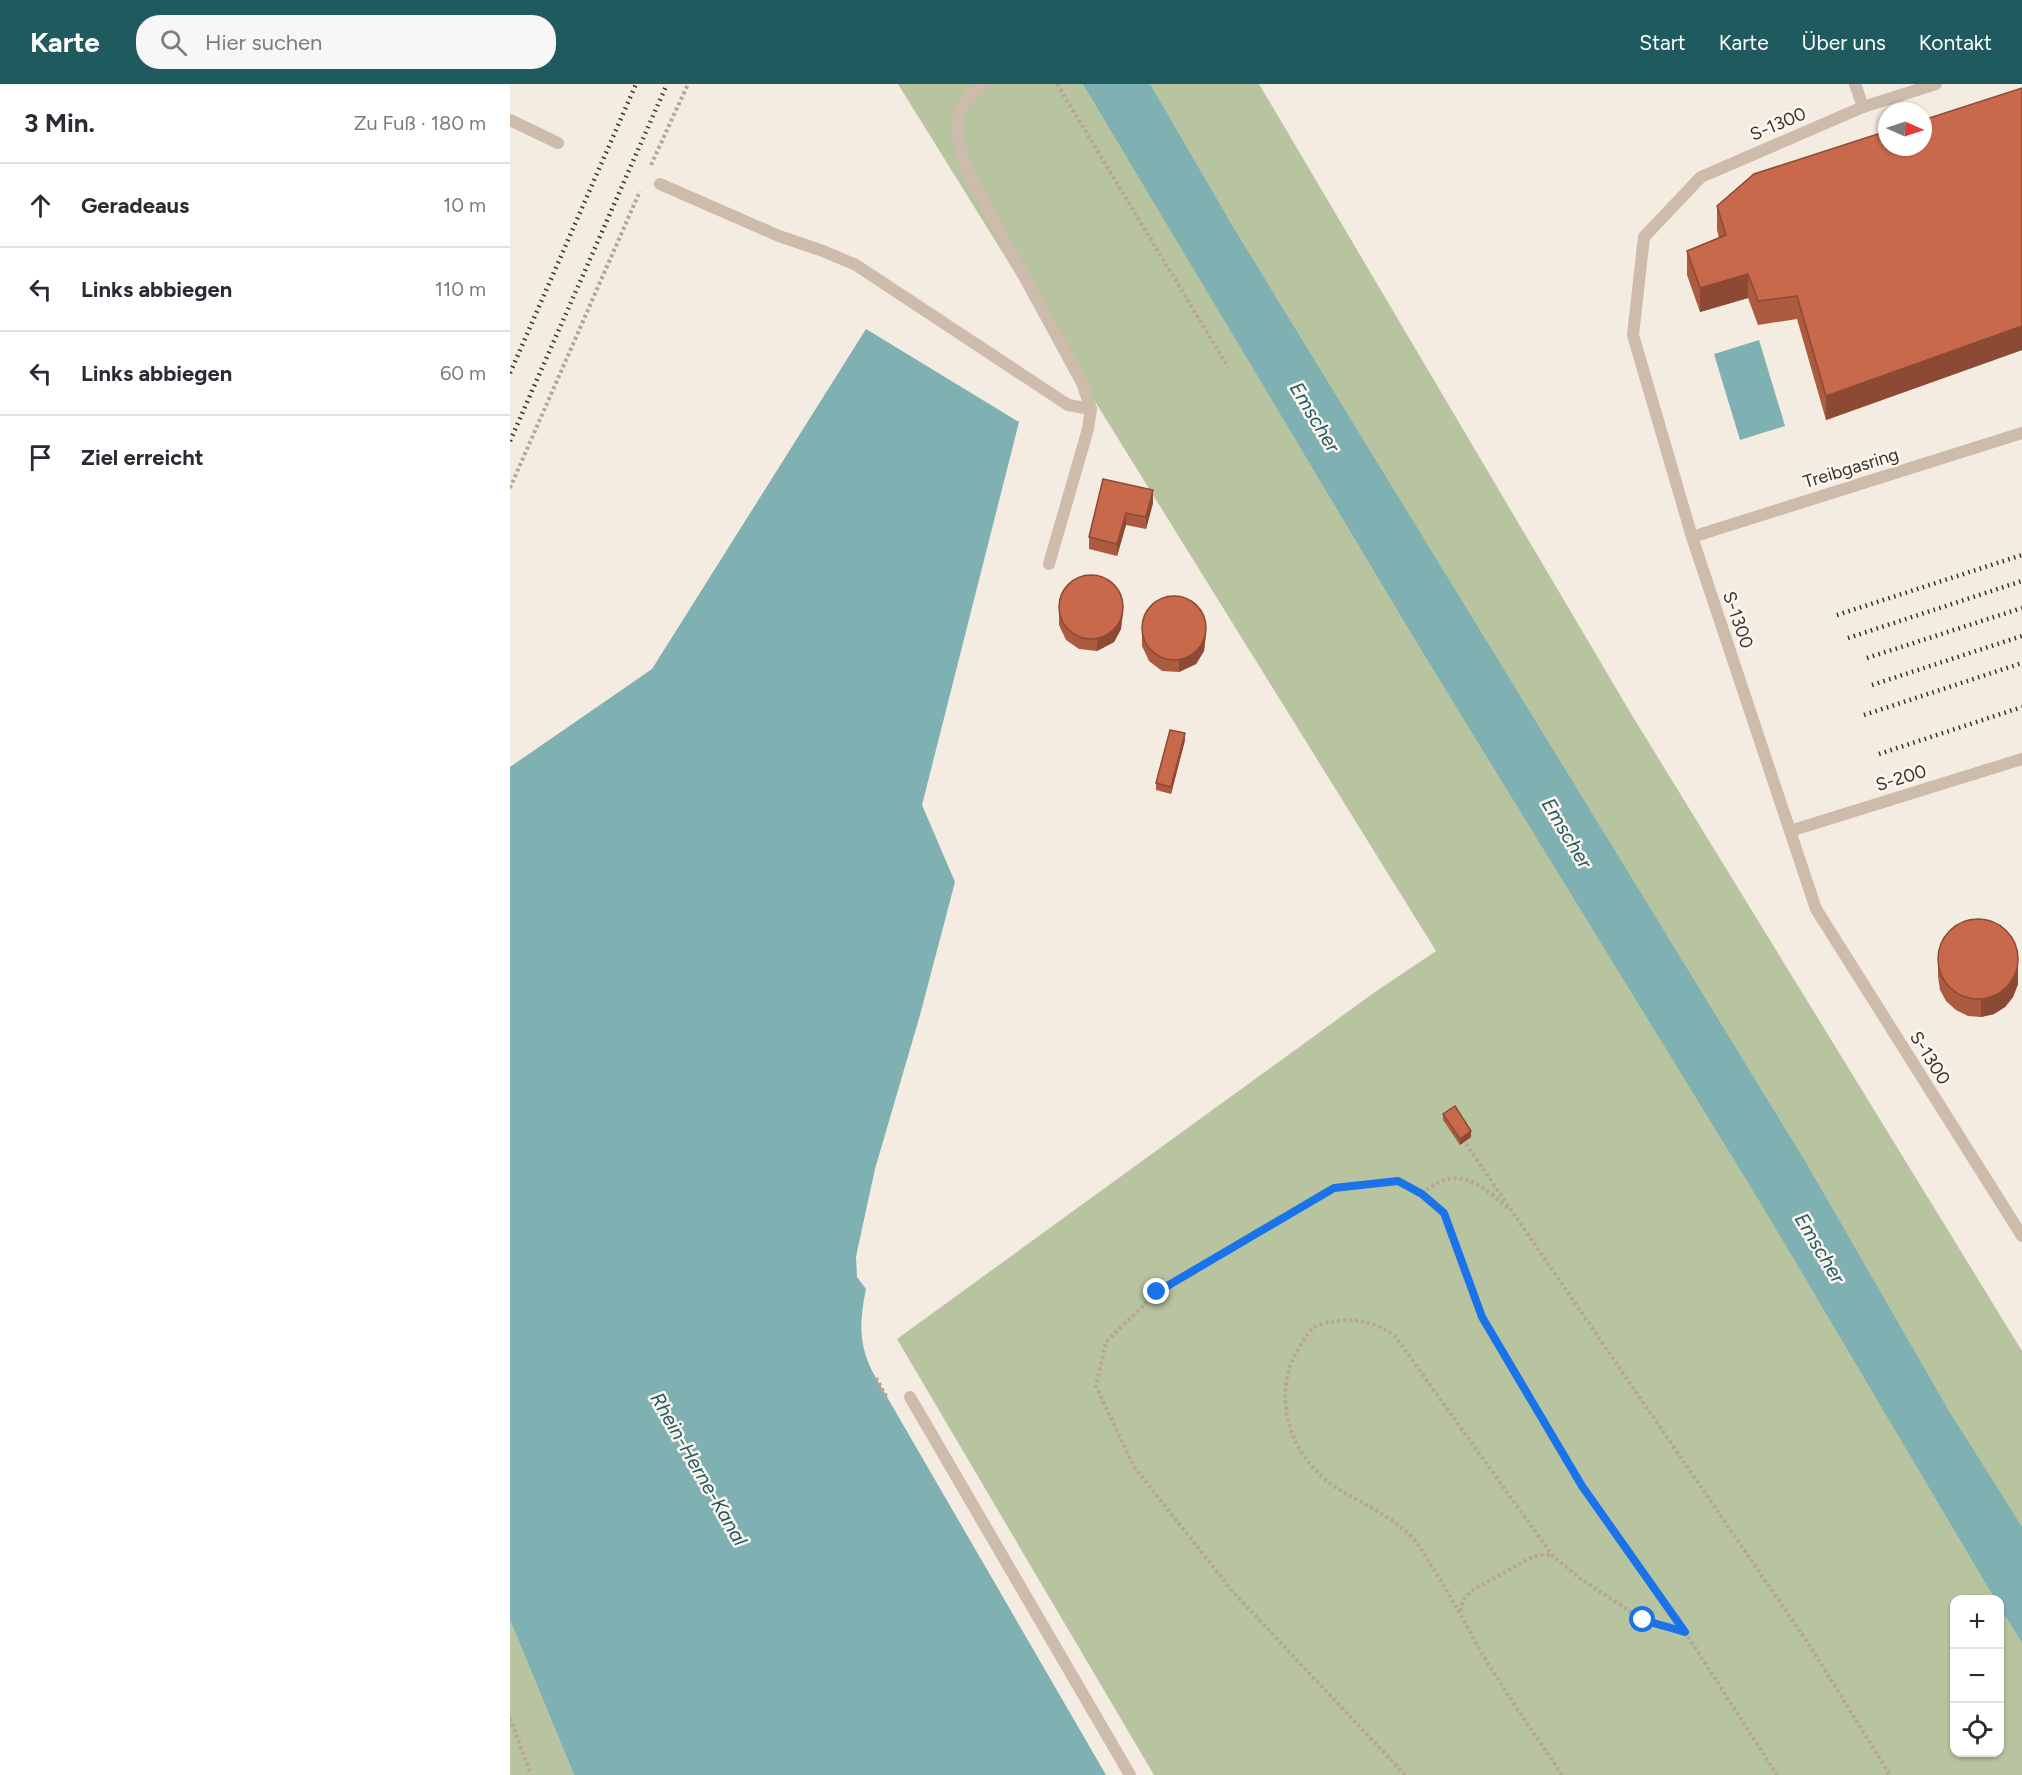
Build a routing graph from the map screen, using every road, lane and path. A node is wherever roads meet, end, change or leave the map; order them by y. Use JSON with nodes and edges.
{"nodes":[{"id":1,"x":688,"y":84,"type":"edge"},
{"id":2,"x":984,"y":84,"type":"edge"},
{"id":3,"x":1057,"y":84,"type":"edge"},
{"id":4,"x":1855,"y":84,"type":"edge"},
{"id":5,"x":1936,"y":84,"type":"edge"},
{"id":6,"x":1863,"y":107,"type":"junction"},
{"id":7,"x":510,"y":120,"type":"edge"},
{"id":8,"x":558,"y":142,"type":"dead end"},
{"id":9,"x":649,"y":170,"type":"dead end"},
{"id":10,"x":644,"y":181,"type":"dead end"},
{"id":11,"x":660,"y":184,"type":"dead end"},
{"id":12,"x":1228,"y":368,"type":"dead end"},
{"id":13,"x":1091,"y":410,"type":"junction"},
{"id":14,"x":2022,"y":433,"type":"edge"},
{"id":15,"x":510,"y":488,"type":"edge"},
{"id":16,"x":1692,"y":537,"type":"junction"},
{"id":17,"x":1049,"y":564,"type":"dead end"},
{"id":18,"x":2022,"y":759,"type":"edge"},
{"id":19,"x":1790,"y":831,"type":"junction"},
{"id":20,"x":1466,"y":1144,"type":"edge"},
{"id":21,"x":1422,"y":1194,"type":"junction"},
{"id":22,"x":1514,"y":1213,"type":"junction"},
{"id":23,"x":2022,"y":1236,"type":"edge"},
{"id":24,"x":910,"y":1397,"type":"dead end"},
{"id":25,"x":1552,"y":1555,"type":"junction"},
{"id":26,"x":1460,"y":1612,"type":"junction"},
{"id":27,"x":1685,"y":1632,"type":"junction"},
{"id":28,"x":510,"y":1718,"type":"edge"},
{"id":29,"x":531,"y":1775,"type":"edge"},
{"id":30,"x":1130,"y":1775,"type":"edge"},
{"id":31,"x":1405,"y":1775,"type":"edge"},
{"id":32,"x":1562,"y":1775,"type":"edge"},
{"id":33,"x":1778,"y":1775,"type":"edge"},
{"id":34,"x":1890,"y":1775,"type":"edge"}],
"edges":[{"from":1,"to":9,"type":"path"},
{"from":2,"to":13,"type":"lane"},
{"from":3,"to":12,"type":"path"},
{"from":4,"to":6,"type":"lane"},
{"from":5,"to":6,"type":"lane"},
{"from":6,"to":16,"type":"lane","name":"S-1300"},
{"from":7,"to":8,"type":"lane"},
{"from":10,"to":15,"type":"path"},
{"from":11,"to":13,"type":"lane"},
{"from":13,"to":17,"type":"lane"},
{"from":14,"to":16,"type":"lane","name":"Treibgasring"},
{"from":16,"to":19,"type":"lane","name":"S-1300"},
{"from":18,"to":19,"type":"lane","name":"S-200"},
{"from":19,"to":23,"type":"lane","name":"S-1300"},
{"from":20,"to":22,"type":"path"},
{"from":21,"to":22,"type":"path"},
{"from":21,"to":27,"type":"path"},
{"from":21,"to":31,"type":"path"},
{"from":22,"to":34,"type":"path"},
{"from":24,"to":30,"type":"lane"},
{"from":25,"to":26,"type":"path"},
{"from":25,"to":26,"type":"path"},
{"from":25,"to":27,"type":"path"},
{"from":26,"to":32,"type":"path"},
{"from":27,"to":33,"type":"path"},
{"from":28,"to":29,"type":"path"}]}
